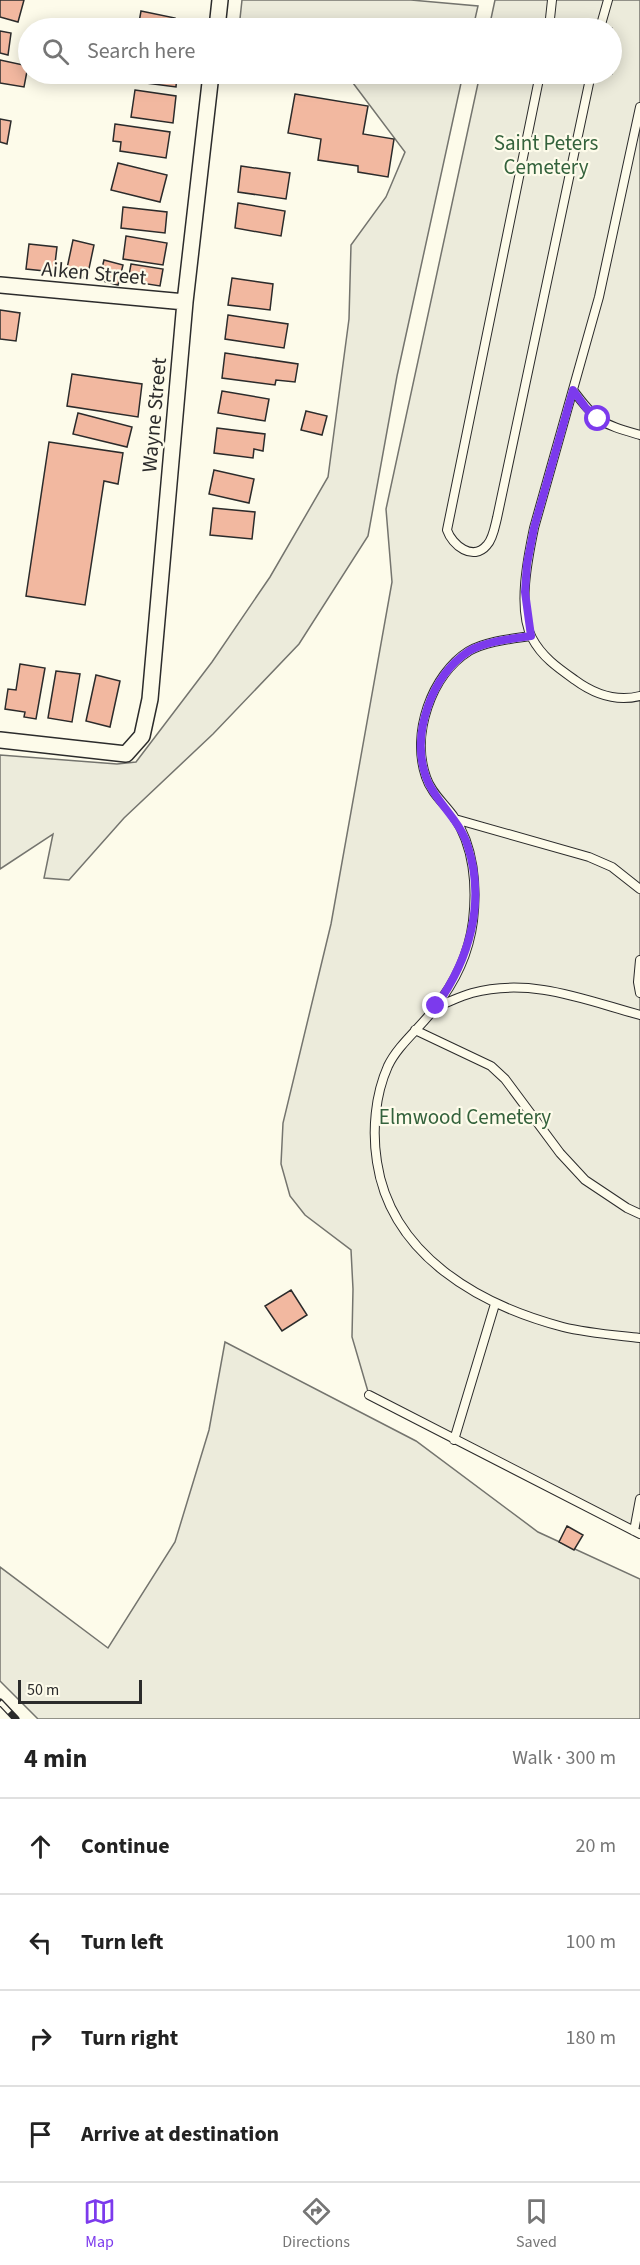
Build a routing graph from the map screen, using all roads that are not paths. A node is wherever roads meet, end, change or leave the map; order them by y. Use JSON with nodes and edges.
{"nodes":[{"id":1,"x":220,"y":0,"type":"edge"},
{"id":2,"x":552,"y":0,"type":"edge"},
{"id":3,"x":608,"y":0,"type":"edge"},
{"id":4,"x":218,"y":18,"type":"edge"},
{"id":5,"x":550,"y":18,"type":"edge"},
{"id":6,"x":603,"y":18,"type":"edge"},
{"id":7,"x":211,"y":84,"type":"edge"},
{"id":8,"x":538,"y":84,"type":"edge"},
{"id":9,"x":589,"y":84,"type":"edge"},
{"id":10,"x":640,"y":107,"type":"edge"},
{"id":11,"x":0,"y":285,"type":"edge"},
{"id":12,"x":185,"y":302,"type":"junction"},
{"id":13,"x":573,"y":390,"type":"junction"},
{"id":14,"x":640,"y":435,"type":"edge"},
{"id":15,"x":531,"y":636,"type":"junction"},
{"id":16,"x":640,"y":696,"type":"edge"},
{"id":17,"x":0,"y":740,"type":"edge"},
{"id":18,"x":455,"y":819,"type":"junction"},
{"id":19,"x":640,"y":889,"type":"edge"},
{"id":20,"x":640,"y":960,"type":"edge"},
{"id":21,"x":640,"y":993,"type":"edge"},
{"id":22,"x":436,"y":1006,"type":"junction"},
{"id":23,"x":640,"y":1015,"type":"edge"},
{"id":24,"x":415,"y":1030,"type":"junction"},
{"id":25,"x":640,"y":1214,"type":"edge"},
{"id":26,"x":495,"y":1304,"type":"junction"},
{"id":27,"x":640,"y":1338,"type":"edge"},
{"id":28,"x":369,"y":1395,"type":"dead end"},
{"id":29,"x":454,"y":1440,"type":"junction"},
{"id":30,"x":640,"y":1499,"type":"edge"},
{"id":31,"x":637,"y":1533,"type":"edge"}],
"edges":[{"from":1,"to":4,"type":"street"},
{"from":2,"to":5,"type":"lane"},
{"from":3,"to":6,"type":"lane"},
{"from":7,"to":12,"type":"street","name":"Wayne Street"},
{"from":8,"to":9,"type":"lane"},
{"from":10,"to":13,"type":"lane"},
{"from":11,"to":12,"type":"street","name":"Aiken Street"},
{"from":12,"to":17,"type":"street","name":"Wayne Street"},
{"from":13,"to":14,"type":"lane"},
{"from":13,"to":15,"type":"lane"},
{"from":15,"to":16,"type":"lane"},
{"from":15,"to":18,"type":"lane"},
{"from":18,"to":19,"type":"lane"},
{"from":18,"to":22,"type":"lane"},
{"from":20,"to":21,"type":"lane"},
{"from":22,"to":23,"type":"lane"},
{"from":22,"to":24,"type":"lane"},
{"from":24,"to":25,"type":"lane"},
{"from":24,"to":26,"type":"lane"},
{"from":26,"to":27,"type":"lane"},
{"from":26,"to":29,"type":"lane"},
{"from":28,"to":29,"type":"lane"},
{"from":29,"to":31,"type":"lane"},
{"from":30,"to":31,"type":"lane"}]}
